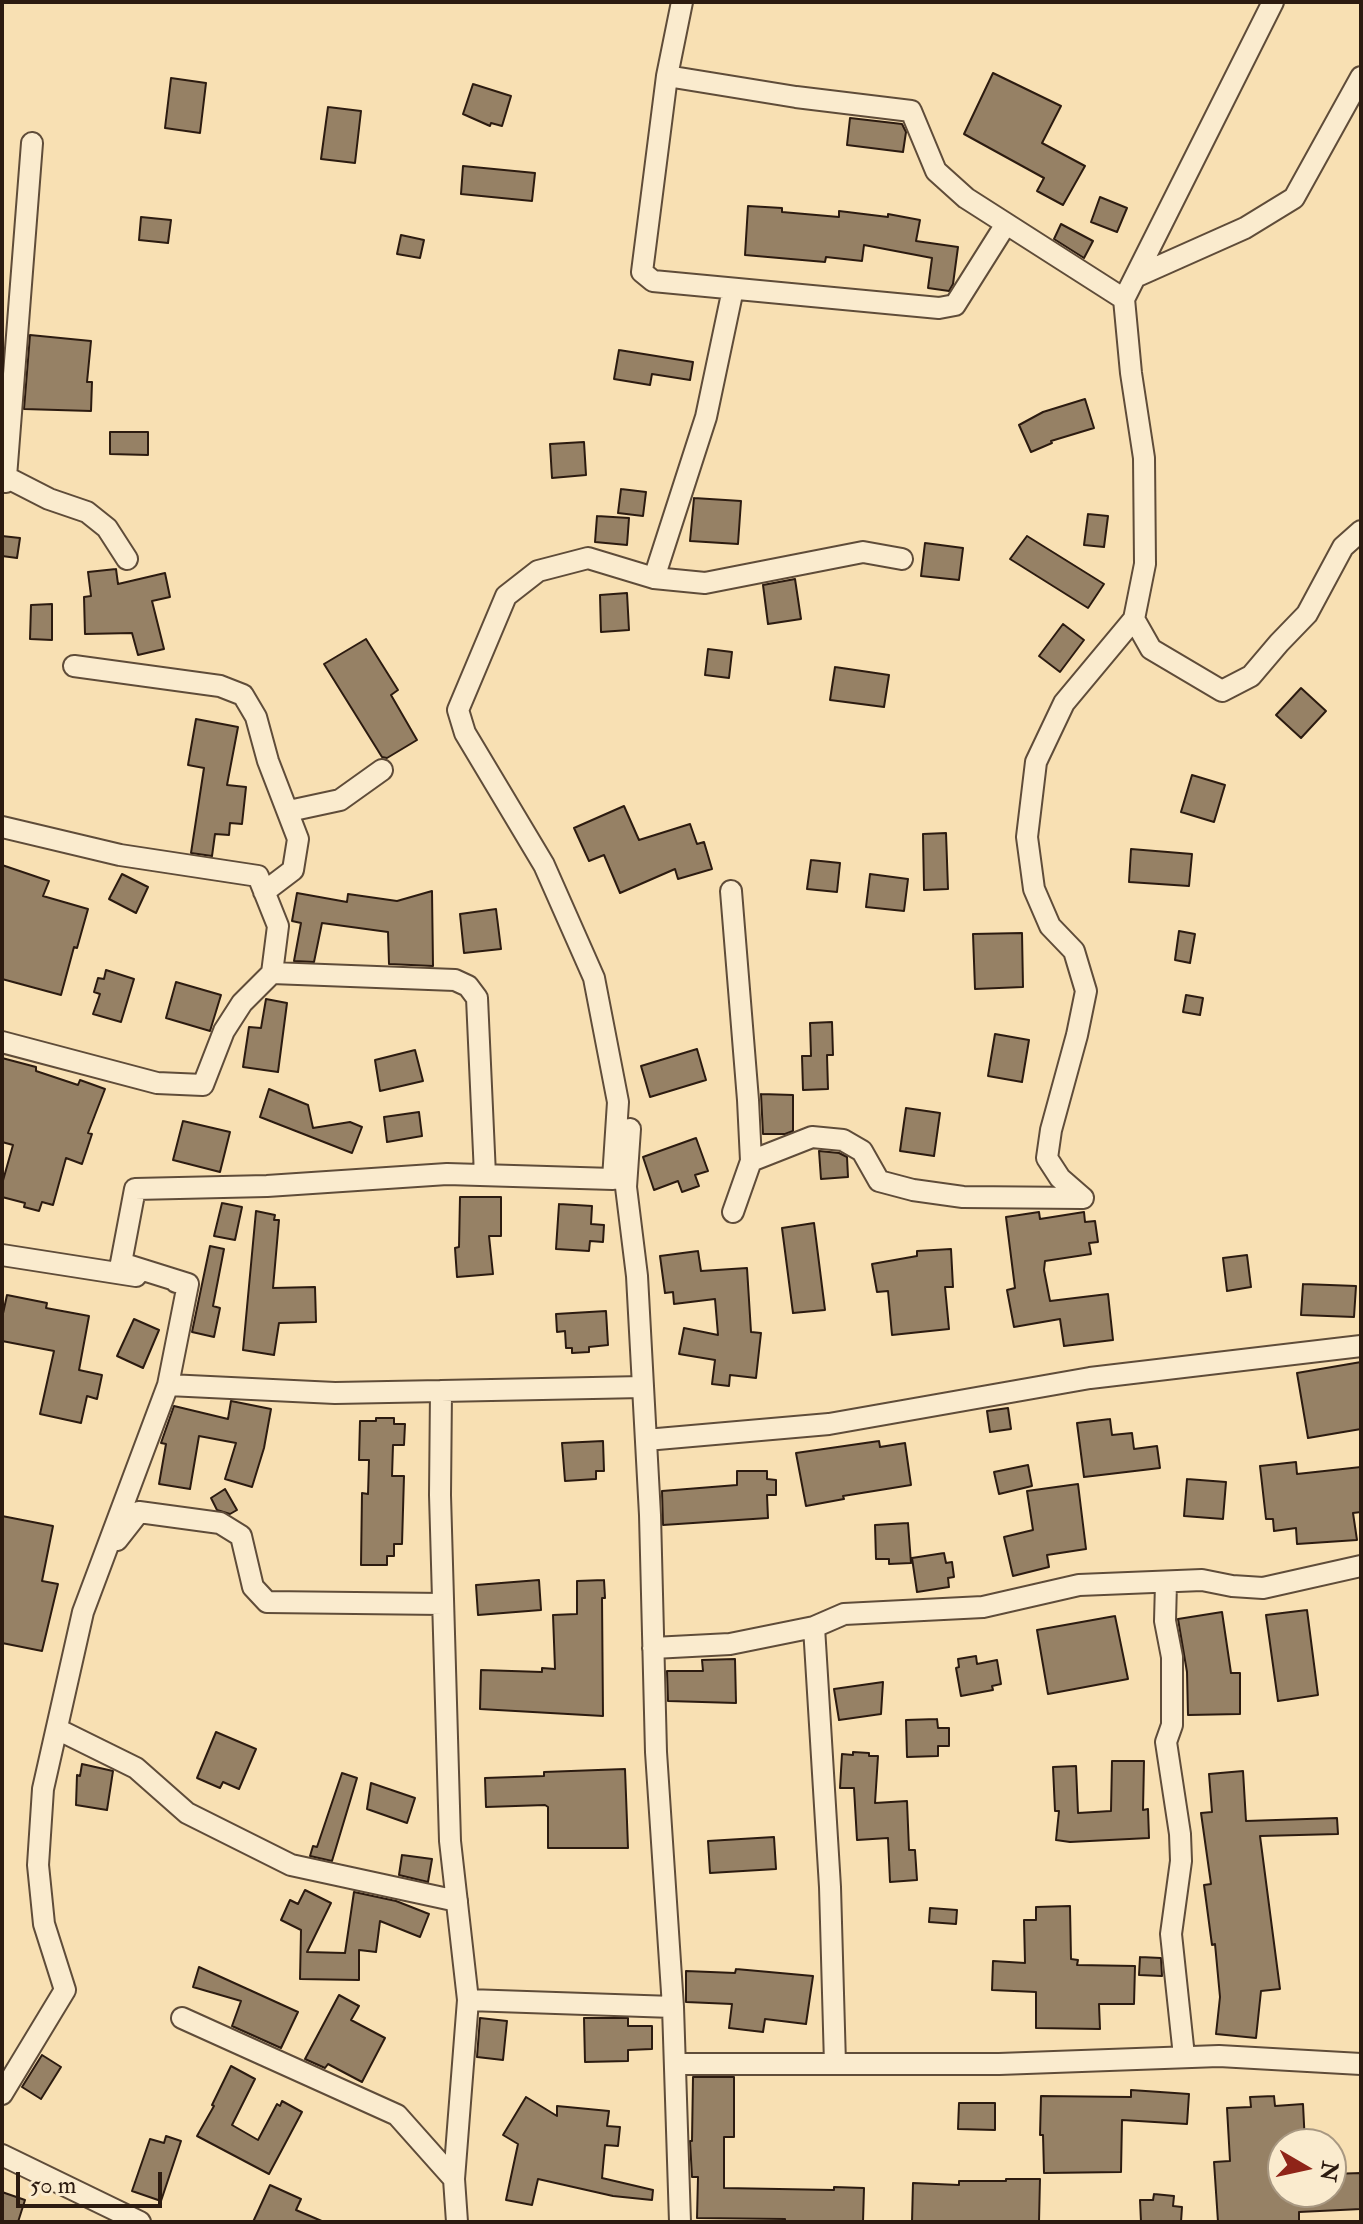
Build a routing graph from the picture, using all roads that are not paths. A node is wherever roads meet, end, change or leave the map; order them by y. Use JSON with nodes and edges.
{"nodes":[{"id":1,"x":682,"y":2,"type":"edge"},
{"id":2,"x":1273,"y":2,"type":"edge"},
{"id":3,"x":667,"y":76,"type":"junction"},
{"id":4,"x":1361,"y":77,"type":"edge"},
{"id":5,"x":32,"y":143,"type":"dead end"},
{"id":6,"x":1006,"y":224,"type":"junction"},
{"id":7,"x":1135,"y":277,"type":"junction"},
{"id":8,"x":733,"y":289,"type":"junction"},
{"id":9,"x":1124,"y":299,"type":"junction"},
{"id":10,"x":4,"y":479,"type":"edge"},
{"id":11,"x":1361,"y":531,"type":"edge"},
{"id":12,"x":127,"y":559,"type":"dead end"},
{"id":13,"x":902,"y":559,"type":"dead end"},
{"id":14,"x":654,"y":578,"type":"junction"},
{"id":15,"x":1134,"y":619,"type":"junction"},
{"id":16,"x":74,"y":666,"type":"dead end"},
{"id":17,"x":382,"y":770,"type":"dead end"},
{"id":18,"x":289,"y":811,"type":"junction"},
{"id":19,"x":2,"y":827,"type":"edge"},
{"id":20,"x":731,"y":891,"type":"dead end"},
{"id":21,"x":264,"y":892,"type":"junction"},
{"id":22,"x":272,"y":973,"type":"junction"},
{"id":23,"x":2,"y":1042,"type":"edge"},
{"id":24,"x":630,"y":1129,"type":"dead end"},
{"id":25,"x":751,"y":1161,"type":"junction"},
{"id":26,"x":485,"y":1175,"type":"junction"},
{"id":27,"x":733,"y":1212,"type":"dead end"},
{"id":28,"x":2,"y":1255,"type":"edge"},
{"id":29,"x":188,"y":1284,"type":"junction"},
{"id":30,"x":1361,"y":1346,"type":"edge"},
{"id":31,"x":168,"y":1385,"type":"junction"},
{"id":32,"x":643,"y":1387,"type":"junction"},
{"id":33,"x":441,"y":1391,"type":"junction"},
{"id":34,"x":646,"y":1440,"type":"junction"},
{"id":35,"x":1361,"y":1566,"type":"edge"},
{"id":36,"x":1166,"y":1583,"type":"junction"},
{"id":37,"x":443,"y":1604,"type":"junction"},
{"id":38,"x":83,"y":1612,"type":"junction"},
{"id":39,"x":814,"y":1627,"type":"junction"},
{"id":40,"x":653,"y":1648,"type":"junction"},
{"id":41,"x":57,"y":1729,"type":"junction"},
{"id":42,"x":457,"y":1901,"type":"junction"},
{"id":43,"x":468,"y":2000,"type":"junction"},
{"id":44,"x":673,"y":2007,"type":"junction"},
{"id":45,"x":182,"y":2018,"type":"dead end"},
{"id":46,"x":1184,"y":2056,"type":"junction"},
{"id":47,"x":675,"y":2064,"type":"junction"},
{"id":48,"x":835,"y":2064,"type":"junction"},
{"id":49,"x":1361,"y":2064,"type":"edge"},
{"id":50,"x":2,"y":2094,"type":"edge"},
{"id":51,"x":2,"y":2155,"type":"edge"},
{"id":52,"x":454,"y":2179,"type":"junction"},
{"id":53,"x":140,"y":2222,"type":"edge"},
{"id":54,"x":457,"y":2222,"type":"edge"},
{"id":55,"x":680,"y":2222,"type":"edge"}],
"edges":[{"from":1,"to":3,"type":"street"},
{"from":2,"to":7,"type":"street"},
{"from":3,"to":6,"type":"street"},
{"from":3,"to":8,"type":"street"},
{"from":4,"to":7,"type":"street"},
{"from":5,"to":10,"type":"street"},
{"from":6,"to":8,"type":"street"},
{"from":6,"to":9,"type":"street"},
{"from":7,"to":9,"type":"street"},
{"from":8,"to":14,"type":"street"},
{"from":9,"to":15,"type":"street"},
{"from":10,"to":12,"type":"street"},
{"from":11,"to":15,"type":"street"},
{"from":13,"to":14,"type":"street"},
{"from":14,"to":26,"type":"street"},
{"from":15,"to":25,"type":"street"},
{"from":16,"to":18,"type":"street"},
{"from":17,"to":18,"type":"street"},
{"from":18,"to":21,"type":"street"},
{"from":19,"to":21,"type":"street"},
{"from":20,"to":25,"type":"street"},
{"from":21,"to":22,"type":"street"},
{"from":22,"to":23,"type":"street"},
{"from":22,"to":26,"type":"street"},
{"from":24,"to":32,"type":"street"},
{"from":25,"to":27,"type":"street"},
{"from":26,"to":29,"type":"street"},
{"from":28,"to":29,"type":"street"},
{"from":29,"to":31,"type":"street"},
{"from":30,"to":34,"type":"street"},
{"from":31,"to":33,"type":"street"},
{"from":31,"to":38,"type":"street"},
{"from":32,"to":33,"type":"street"},
{"from":32,"to":34,"type":"street"},
{"from":33,"to":37,"type":"street"},
{"from":34,"to":40,"type":"street"},
{"from":35,"to":36,"type":"street"},
{"from":36,"to":39,"type":"street"},
{"from":36,"to":46,"type":"street"},
{"from":37,"to":38,"type":"street"},
{"from":37,"to":42,"type":"street"},
{"from":38,"to":41,"type":"street"},
{"from":39,"to":40,"type":"street"},
{"from":39,"to":48,"type":"street"},
{"from":40,"to":44,"type":"street"},
{"from":41,"to":42,"type":"street"},
{"from":41,"to":50,"type":"street"},
{"from":42,"to":43,"type":"street"},
{"from":43,"to":44,"type":"street"},
{"from":43,"to":52,"type":"street"},
{"from":44,"to":47,"type":"street"},
{"from":45,"to":52,"type":"street"},
{"from":46,"to":48,"type":"street"},
{"from":46,"to":49,"type":"street"},
{"from":47,"to":48,"type":"street"},
{"from":47,"to":55,"type":"street"},
{"from":51,"to":53,"type":"street"},
{"from":52,"to":54,"type":"street"}]}
